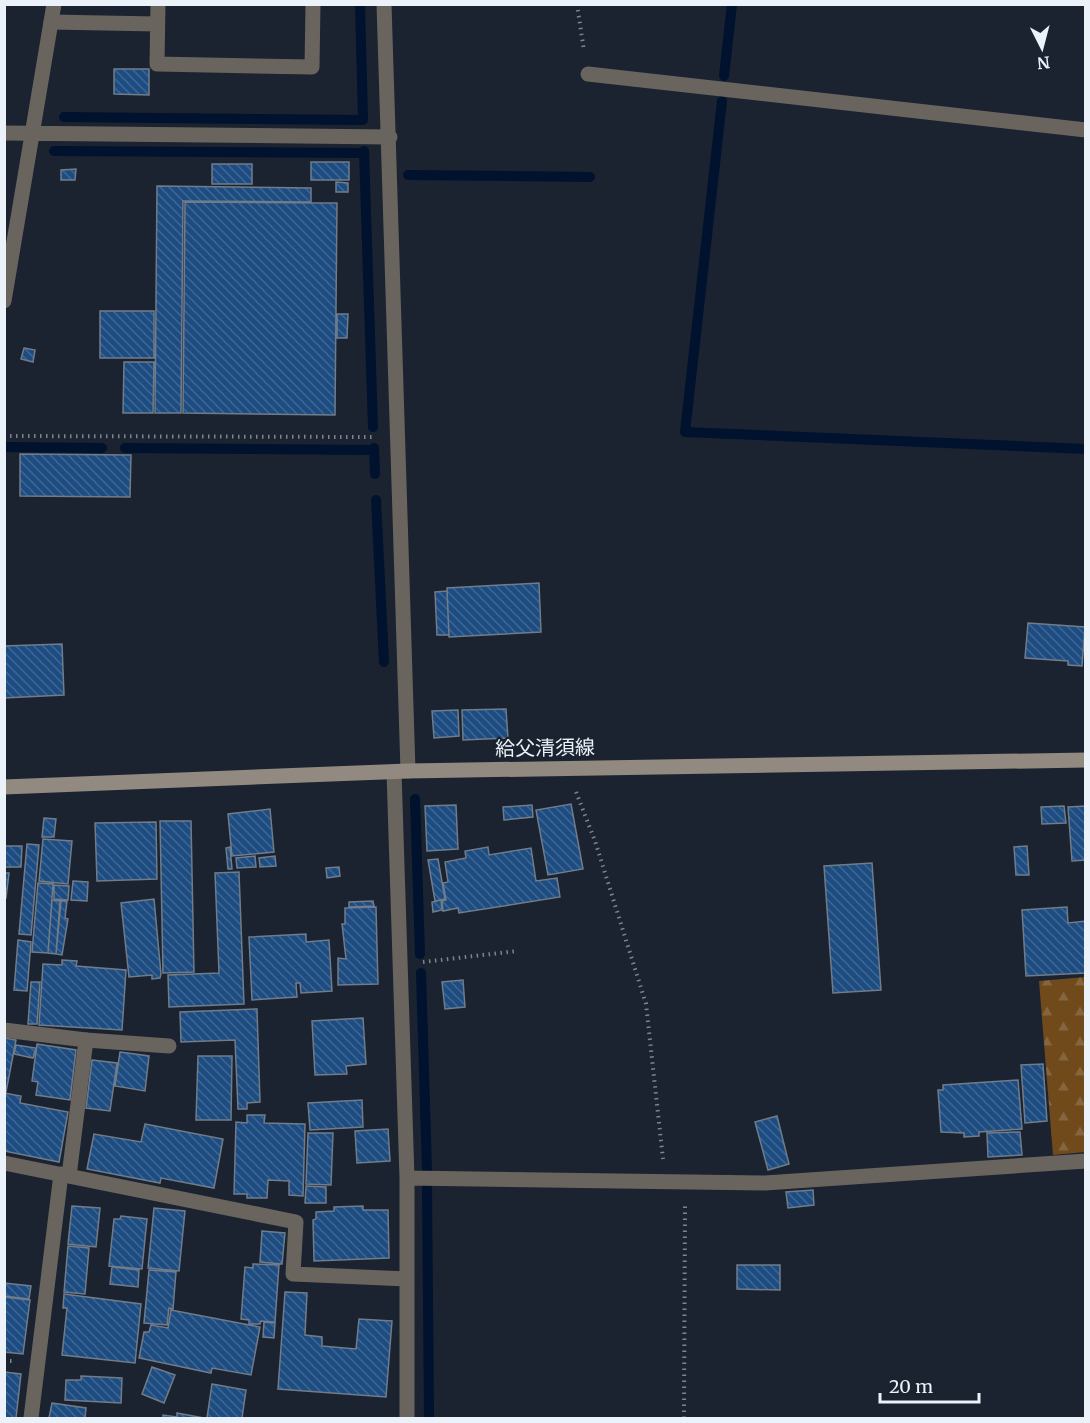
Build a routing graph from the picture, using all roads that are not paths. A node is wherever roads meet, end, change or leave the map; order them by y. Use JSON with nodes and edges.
{"nodes":[{"id":1,"x":54,"y":4,"type":"edge"},
{"id":2,"x":158,"y":4,"type":"edge"},
{"id":3,"x":314,"y":4,"type":"edge"},
{"id":4,"x":384,"y":4,"type":"edge"},
{"id":5,"x":51,"y":22,"type":"junction"},
{"id":6,"x":157,"y":24,"type":"junction"},
{"id":7,"x":588,"y":74,"type":"road end"},
{"id":8,"x":1086,"y":130,"type":"edge"},
{"id":9,"x":4,"y":133,"type":"edge"},
{"id":10,"x":32,"y":133,"type":"junction"},
{"id":11,"x":390,"y":137,"type":"junction"},
{"id":12,"x":4,"y":301,"type":"edge"},
{"id":13,"x":1086,"y":760,"type":"edge"},
{"id":14,"x":401,"y":772,"type":"junction"},
{"id":15,"x":4,"y":787,"type":"edge"},
{"id":16,"x":4,"y":1030,"type":"edge"},
{"id":17,"x":86,"y":1040,"type":"junction"},
{"id":18,"x":169,"y":1046,"type":"dead end"},
{"id":19,"x":1086,"y":1161,"type":"edge"},
{"id":20,"x":4,"y":1163,"type":"edge"},
{"id":21,"x":65,"y":1175,"type":"junction"},
{"id":22,"x":407,"y":1178,"type":"junction"},
{"id":23,"x":407,"y":1279,"type":"junction"},
{"id":24,"x":31,"y":1419,"type":"edge"},
{"id":25,"x":407,"y":1419,"type":"edge"}],
"edges":[{"from":1,"to":5,"type":"street"},
{"from":2,"to":6,"type":"street"},
{"from":3,"to":6,"type":"street"},
{"from":4,"to":11,"type":"street"},
{"from":5,"to":6,"type":"street"},
{"from":5,"to":10,"type":"street"},
{"from":7,"to":8,"type":"street"},
{"from":9,"to":10,"type":"street"},
{"from":10,"to":11,"type":"street"},
{"from":10,"to":12,"type":"street"},
{"from":11,"to":14,"type":"street"},
{"from":13,"to":14,"type":"main road","name":"給父清須線"},
{"from":14,"to":15,"type":"main road","name":"給父清須線"},
{"from":14,"to":22,"type":"street"},
{"from":16,"to":17,"type":"street"},
{"from":17,"to":18,"type":"street"},
{"from":17,"to":21,"type":"street"},
{"from":19,"to":22,"type":"street"},
{"from":20,"to":21,"type":"street"},
{"from":21,"to":23,"type":"street"},
{"from":21,"to":24,"type":"street"},
{"from":22,"to":23,"type":"street"},
{"from":23,"to":25,"type":"street"}]}
